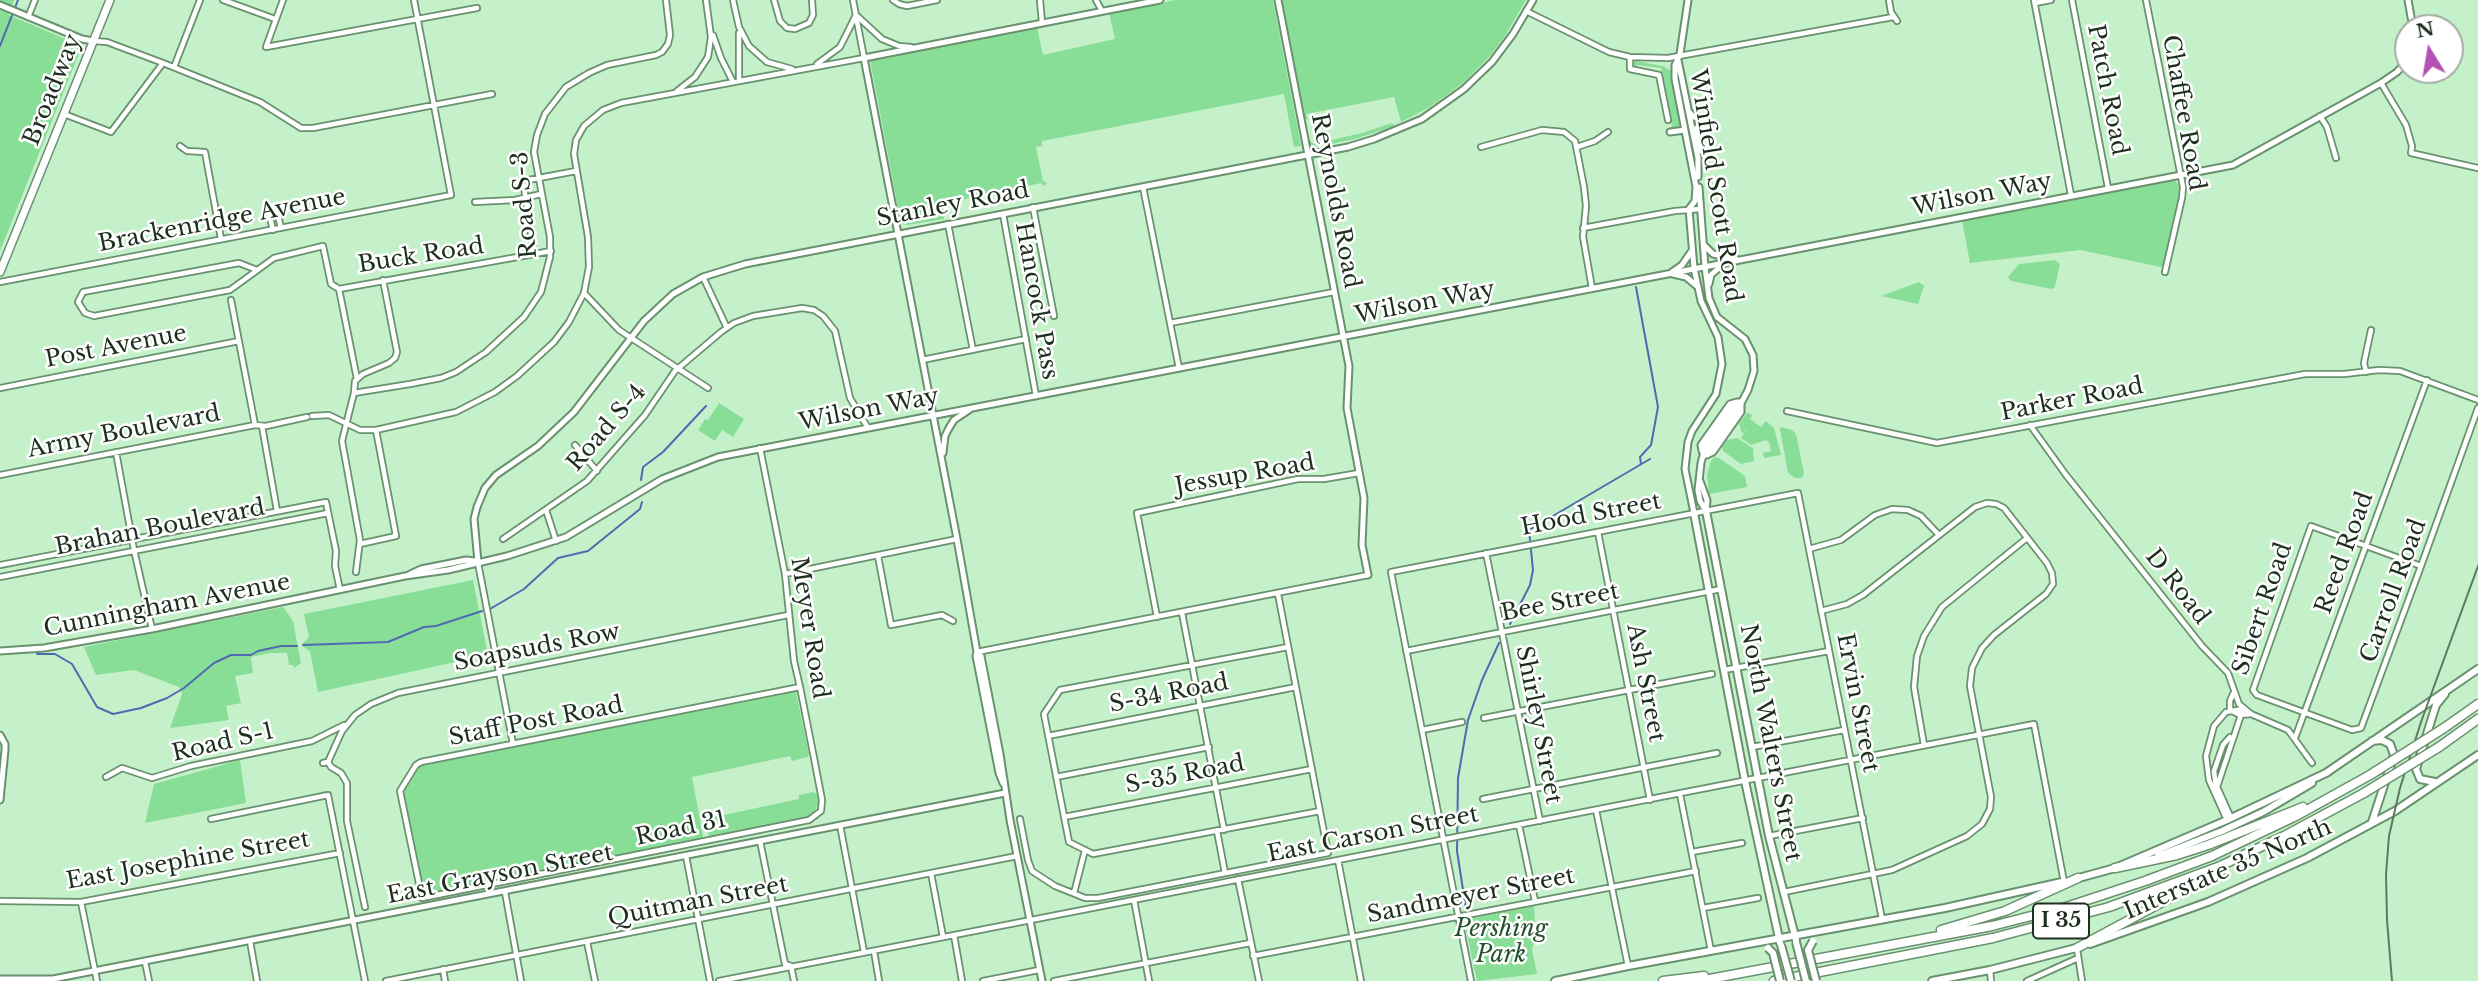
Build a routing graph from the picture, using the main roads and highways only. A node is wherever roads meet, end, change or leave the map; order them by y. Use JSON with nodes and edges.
{"nodes":[{"id":1,"x":110,"y":0,"type":"edge"},
{"id":2,"x":0,"y":272,"type":"edge"},
{"id":3,"x":1706,"y":511,"type":"road end"},
{"id":4,"x":1694,"y":513,"type":"road end"},
{"id":5,"x":2478,"y":669,"type":"edge"},
{"id":6,"x":2448,"y":690,"type":"junction"},
{"id":7,"x":2478,"y":704,"type":"edge"},
{"id":8,"x":2478,"y":719,"type":"edge"},
{"id":9,"x":2371,"y":741,"type":"junction"},
{"id":10,"x":2478,"y":755,"type":"edge"},
{"id":11,"x":2328,"y":772,"type":"junction"},
{"id":12,"x":2438,"y":782,"type":"junction"},
{"id":13,"x":2357,"y":783,"type":"junction"},
{"id":14,"x":2333,"y":811,"type":"junction"},
{"id":15,"x":2368,"y":826,"type":"junction"},
{"id":16,"x":2116,"y":868,"type":"junction"},
{"id":17,"x":2078,"y":878,"type":"junction"},
{"id":18,"x":1831,"y":930,"type":"junction"},
{"id":19,"x":1795,"y":939,"type":"junction"},
{"id":20,"x":1780,"y":942,"type":"junction"},
{"id":21,"x":1739,"y":947,"type":"junction"},
{"id":22,"x":1877,"y":947,"type":"junction"},
{"id":23,"x":2077,"y":948,"type":"junction"},
{"id":24,"x":1773,"y":968,"type":"junction"},
{"id":25,"x":1555,"y":981,"type":"edge"},
{"id":26,"x":1663,"y":981,"type":"edge"},
{"id":27,"x":1699,"y":981,"type":"edge"},
{"id":28,"x":1774,"y":981,"type":"edge"},
{"id":29,"x":1780,"y":981,"type":"edge"},
{"id":30,"x":1791,"y":981,"type":"edge"},
{"id":31,"x":1806,"y":981,"type":"edge"},
{"id":32,"x":1816,"y":981,"type":"edge"},
{"id":33,"x":1931,"y":981,"type":"edge"}],
"edges":[{"from":1,"to":2,"type":"main road","name":"Broadway"},
{"from":3,"to":19,"type":"main road","name":"North Walters Street"},
{"from":4,"to":20,"type":"main road","name":"North Walters Street"},
{"from":5,"to":6,"type":"main road","name":"Interstate 35 North"},
{"from":6,"to":9,"type":"main road","name":"Interstate 35 North"},
{"from":6,"to":12,"type":"main road"},
{"from":7,"to":13,"type":"highway","number":"I 35","bridge":true},
{"from":8,"to":14,"type":"highway","number":"I 35","bridge":true},
{"from":9,"to":11,"type":"main road","name":"Interstate 35 North"},
{"from":9,"to":15,"type":"main road"},
{"from":10,"to":12,"type":"main road","name":"Interstate 35 North"},
{"from":11,"to":16,"type":"main road"},
{"from":11,"to":16,"type":"main road","name":"Interstate 35 North"},
{"from":12,"to":15,"type":"main road","name":"Interstate 35 North"},
{"from":13,"to":16,"type":"highway"},
{"from":13,"to":22,"type":"highway","number":"I 35"},
{"from":14,"to":23,"type":"highway"},
{"from":14,"to":28,"type":"highway","number":"I 35"},
{"from":15,"to":23,"type":"main road","name":"Interstate 35 North"},
{"from":16,"to":17,"type":"main road"},
{"from":17,"to":18,"type":"main road"},
{"from":17,"to":22,"type":"highway"},
{"from":18,"to":19,"type":"main road"},
{"from":18,"to":32,"type":"main road","bridge":true},
{"from":19,"to":20,"type":"main road"},
{"from":19,"to":31,"type":"main road","name":"North Walters Street","bridge":true},
{"from":20,"to":21,"type":"main road"},
{"from":20,"to":30,"type":"main road","name":"North Walters Street","bridge":true},
{"from":21,"to":25,"type":"main road"},
{"from":21,"to":29,"type":"main road","bridge":true},
{"from":22,"to":24,"type":"highway","number":"I 35"},
{"from":23,"to":33,"type":"main road","name":"Interstate 35 North"},
{"from":24,"to":26,"type":"highway"},
{"from":24,"to":27,"type":"highway","number":"I 35"}]}
